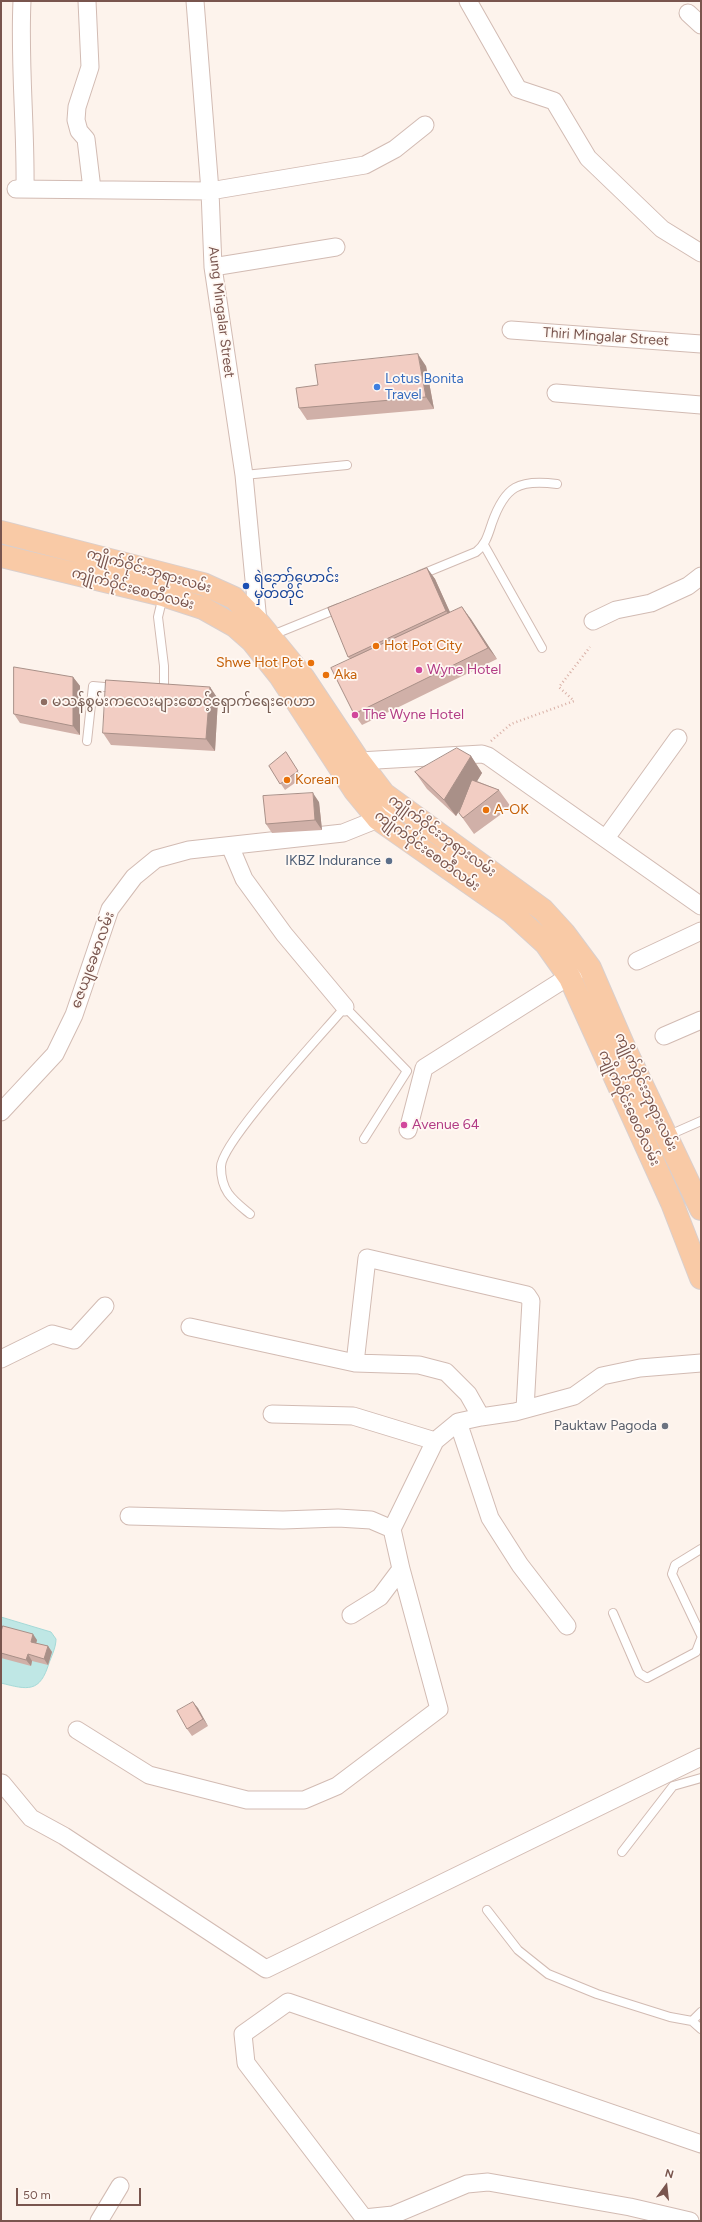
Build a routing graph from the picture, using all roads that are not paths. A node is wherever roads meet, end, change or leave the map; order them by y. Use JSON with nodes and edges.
{"nodes":[{"id":1,"x":22,"y":1,"type":"edge"},
{"id":2,"x":87,"y":1,"type":"edge"},
{"id":3,"x":195,"y":1,"type":"edge"},
{"id":4,"x":468,"y":1,"type":"edge"},
{"id":5,"x":688,"y":13,"type":"dead end"},
{"id":6,"x":701,"y":25,"type":"edge"},
{"id":7,"x":425,"y":125,"type":"dead end"},
{"id":8,"x":92,"y":189,"type":"junction"},
{"id":9,"x":210,"y":191,"type":"junction"},
{"id":10,"x":336,"y":247,"type":"dead end"},
{"id":11,"x":701,"y":253,"type":"edge"},
{"id":12,"x":213,"y":267,"type":"junction"},
{"id":13,"x":511,"y":330,"type":"dead end"},
{"id":14,"x":701,"y":344,"type":"edge"},
{"id":15,"x":556,"y":393,"type":"dead end"},
{"id":16,"x":701,"y":405,"type":"edge"},
{"id":17,"x":347,"y":465,"type":"dead end"},
{"id":18,"x":244,"y":475,"type":"junction"},
{"id":19,"x":557,"y":484,"type":"dead end"},
{"id":20,"x":1,"y":532,"type":"edge"},
{"id":21,"x":484,"y":545,"type":"junction"},
{"id":22,"x":1,"y":556,"type":"edge"},
{"id":23,"x":129,"y":564,"type":"junction"},
{"id":24,"x":701,"y":576,"type":"edge"},
{"id":25,"x":410,"y":579,"type":"edge"},
{"id":26,"x":124,"y":585,"type":"junction"},
{"id":27,"x":163,"y":595,"type":"junction"},
{"id":28,"x":350,"y":603,"type":"edge"},
{"id":29,"x":593,"y":621,"type":"dead end"},
{"id":30,"x":259,"y":633,"type":"junction"},
{"id":31,"x":542,"y":648,"type":"dead end"},
{"id":32,"x":124,"y":688,"type":"edge"},
{"id":33,"x":164,"y":692,"type":"edge"},
{"id":34,"x":678,"y":738,"type":"dead end"},
{"id":35,"x":87,"y":741,"type":"dead end"},
{"id":36,"x":359,"y":762,"type":"junction"},
{"id":37,"x":395,"y":803,"type":"junction"},
{"id":38,"x":378,"y":819,"type":"junction"},
{"id":39,"x":606,"y":838,"type":"junction"},
{"id":40,"x":230,"y":846,"type":"junction"},
{"id":41,"x":701,"y":906,"type":"edge"},
{"id":42,"x":701,"y":931,"type":"edge"},
{"id":43,"x":638,"y":961,"type":"dead end"},
{"id":44,"x":587,"y":964,"type":"junction"},
{"id":45,"x":570,"y":978,"type":"junction"},
{"id":46,"x":346,"y":1007,"type":"junction"},
{"id":47,"x":701,"y":1020,"type":"edge"},
{"id":48,"x":664,"y":1036,"type":"dead end"},
{"id":49,"x":625,"y":1049,"type":"junction"},
{"id":50,"x":605,"y":1058,"type":"junction"},
{"id":51,"x":1,"y":1112,"type":"edge"},
{"id":52,"x":701,"y":1121,"type":"edge"},
{"id":53,"x":408,"y":1130,"type":"dead end"},
{"id":54,"x":364,"y":1139,"type":"dead end"},
{"id":55,"x":670,"y":1143,"type":"junction"},
{"id":56,"x":652,"y":1160,"type":"junction"},
{"id":57,"x":701,"y":1209,"type":"edge"},
{"id":58,"x":250,"y":1214,"type":"dead end"},
{"id":59,"x":701,"y":1278,"type":"edge"},
{"id":60,"x":105,"y":1306,"type":"dead end"},
{"id":61,"x":190,"y":1327,"type":"dead end"},
{"id":62,"x":1,"y":1359,"type":"edge"},
{"id":63,"x":355,"y":1363,"type":"junction"},
{"id":64,"x":701,"y":1363,"type":"edge"},
{"id":65,"x":525,"y":1409,"type":"junction"},
{"id":66,"x":272,"y":1414,"type":"dead end"},
{"id":67,"x":481,"y":1417,"type":"junction"},
{"id":68,"x":458,"y":1422,"type":"junction"},
{"id":69,"x":435,"y":1441,"type":"junction"},
{"id":70,"x":129,"y":1516,"type":"dead end"},
{"id":71,"x":392,"y":1529,"type":"junction"},
{"id":72,"x":701,"y":1549,"type":"edge"},
{"id":73,"x":401,"y":1569,"type":"junction"},
{"id":74,"x":613,"y":1613,"type":"dead end"},
{"id":75,"x":351,"y":1615,"type":"dead end"},
{"id":76,"x":567,"y":1626,"type":"dead end"},
{"id":77,"x":701,"y":1635,"type":"edge"},
{"id":78,"x":701,"y":1639,"type":"edge"},
{"id":79,"x":78,"y":1730,"type":"dead end"},
{"id":80,"x":701,"y":1757,"type":"edge"},
{"id":81,"x":701,"y":1778,"type":"edge"},
{"id":82,"x":2,"y":1783,"type":"edge"},
{"id":83,"x":622,"y":1852,"type":"dead end"},
{"id":84,"x":487,"y":1910,"type":"dead end"},
{"id":85,"x":701,"y":2012,"type":"edge"},
{"id":86,"x":692,"y":2021,"type":"junction"},
{"id":87,"x":701,"y":2029,"type":"edge"},
{"id":88,"x":701,"y":2144,"type":"edge"},
{"id":89,"x":120,"y":2186,"type":"dead end"},
{"id":90,"x":99,"y":2221,"type":"edge"},
{"id":91,"x":690,"y":2221,"type":"edge"}],
"edges":[{"from":1,"to":8,"type":"street"},
{"from":2,"to":8,"type":"street"},
{"from":3,"to":9,"type":"street","name":"Aung Mingalar Street"},
{"from":4,"to":11,"type":"street"},
{"from":5,"to":6,"type":"street"},
{"from":7,"to":9,"type":"street"},
{"from":8,"to":9,"type":"street"},
{"from":9,"to":12,"type":"street","name":"Aung Mingalar Street"},
{"from":10,"to":12,"type":"street"},
{"from":12,"to":18,"type":"street","name":"Aung Mingalar Street"},
{"from":13,"to":14,"type":"street","name":"Thiri Mingalar Street"},
{"from":15,"to":16,"type":"street"},
{"from":17,"to":18,"type":"lane"},
{"from":18,"to":30,"type":"street","name":"Aung Mingalar Street"},
{"from":19,"to":21,"type":"lane"},
{"from":20,"to":23,"type":"main road","name":"ကျိုက်ဝိုင်းဘုရားလမ်း"},
{"from":21,"to":25,"type":"lane"},
{"from":21,"to":31,"type":"lane"},
{"from":22,"to":26,"type":"main road","name":"ကျိုက်ဝိုင်းစေတီလမ်း"},
{"from":23,"to":26,"type":"main road"},
{"from":23,"to":30,"type":"main road","name":"ကျိုက်ဝိုင်းဘုရားလမ်း"},
{"from":24,"to":29,"type":"street"},
{"from":26,"to":27,"type":"main road","name":"ကျိုက်ဝိုင်းစေတီလမ်း"},
{"from":27,"to":30,"type":"main road","name":"ကျိုက်ဝိုင်းစေတီလမ်း"},
{"from":27,"to":33,"type":"lane"},
{"from":28,"to":30,"type":"lane"},
{"from":30,"to":36,"type":"main road","name":"ကျိုက်ဝိုင်းဘုရားလမ်း"},
{"from":30,"to":38,"type":"main road","name":"ကျိုက်ဝိုင်းစေတီလမ်း"},
{"from":32,"to":35,"type":"lane"},
{"from":34,"to":39,"type":"street"},
{"from":36,"to":37,"type":"main road","name":"ကျိုက်ဝိုင်းဘုရားလမ်း"},
{"from":36,"to":39,"type":"street"},
{"from":37,"to":38,"type":"street"},
{"from":37,"to":44,"type":"main road","name":"ကျိုက်ဝိုင်းဘုရားလမ်း"},
{"from":38,"to":40,"type":"street","name":"ဇေယျခေမာလမ်း"},
{"from":38,"to":45,"type":"main road","name":"ကျိုက်ဝိုင်းစေတီလမ်း"},
{"from":39,"to":41,"type":"street"},
{"from":40,"to":46,"type":"street"},
{"from":40,"to":51,"type":"street","name":"ဇေယျခေမာလမ်း"},
{"from":42,"to":43,"type":"street"},
{"from":44,"to":45,"type":"street"},
{"from":44,"to":49,"type":"main road","name":"ကျိုက်ဝိုင်းဘုရားလမ်း"},
{"from":45,"to":50,"type":"main road","name":"ကျိုက်ဝိုင်းစေတီလမ်း"},
{"from":45,"to":53,"type":"street"},
{"from":46,"to":54,"type":"lane"},
{"from":46,"to":58,"type":"lane"},
{"from":47,"to":48,"type":"street"},
{"from":49,"to":50,"type":"main road"},
{"from":49,"to":55,"type":"main road","name":"ကျိုက်ဝိုင်းဘုရားလမ်း"},
{"from":50,"to":56,"type":"main road","name":"ကျိုက်ဝိုင်းစေတီလမ်း"},
{"from":52,"to":55,"type":"lane"},
{"from":55,"to":56,"type":"main road"},
{"from":55,"to":57,"type":"main road","name":"ကျိုက်ဝိုင်းဘုရားလမ်း"},
{"from":56,"to":59,"type":"main road","name":"ကျိုက်ဝိုင်းစေတီလမ်း"},
{"from":60,"to":62,"type":"street"},
{"from":61,"to":63,"type":"street"},
{"from":63,"to":65,"type":"street"},
{"from":63,"to":67,"type":"street"},
{"from":64,"to":65,"type":"street"},
{"from":65,"to":67,"type":"street"},
{"from":66,"to":69,"type":"street"},
{"from":67,"to":68,"type":"street"},
{"from":68,"to":69,"type":"street"},
{"from":68,"to":76,"type":"street"},
{"from":69,"to":71,"type":"street"},
{"from":70,"to":71,"type":"street"},
{"from":71,"to":73,"type":"street"},
{"from":72,"to":77,"type":"lane"},
{"from":73,"to":75,"type":"street"},
{"from":73,"to":79,"type":"street"},
{"from":74,"to":78,"type":"lane"},
{"from":80,"to":82,"type":"street"},
{"from":81,"to":83,"type":"lane"},
{"from":84,"to":86,"type":"lane"},
{"from":85,"to":86,"type":"lane"},
{"from":86,"to":87,"type":"lane"},
{"from":88,"to":91,"type":"street"},
{"from":89,"to":90,"type":"street"}]}
